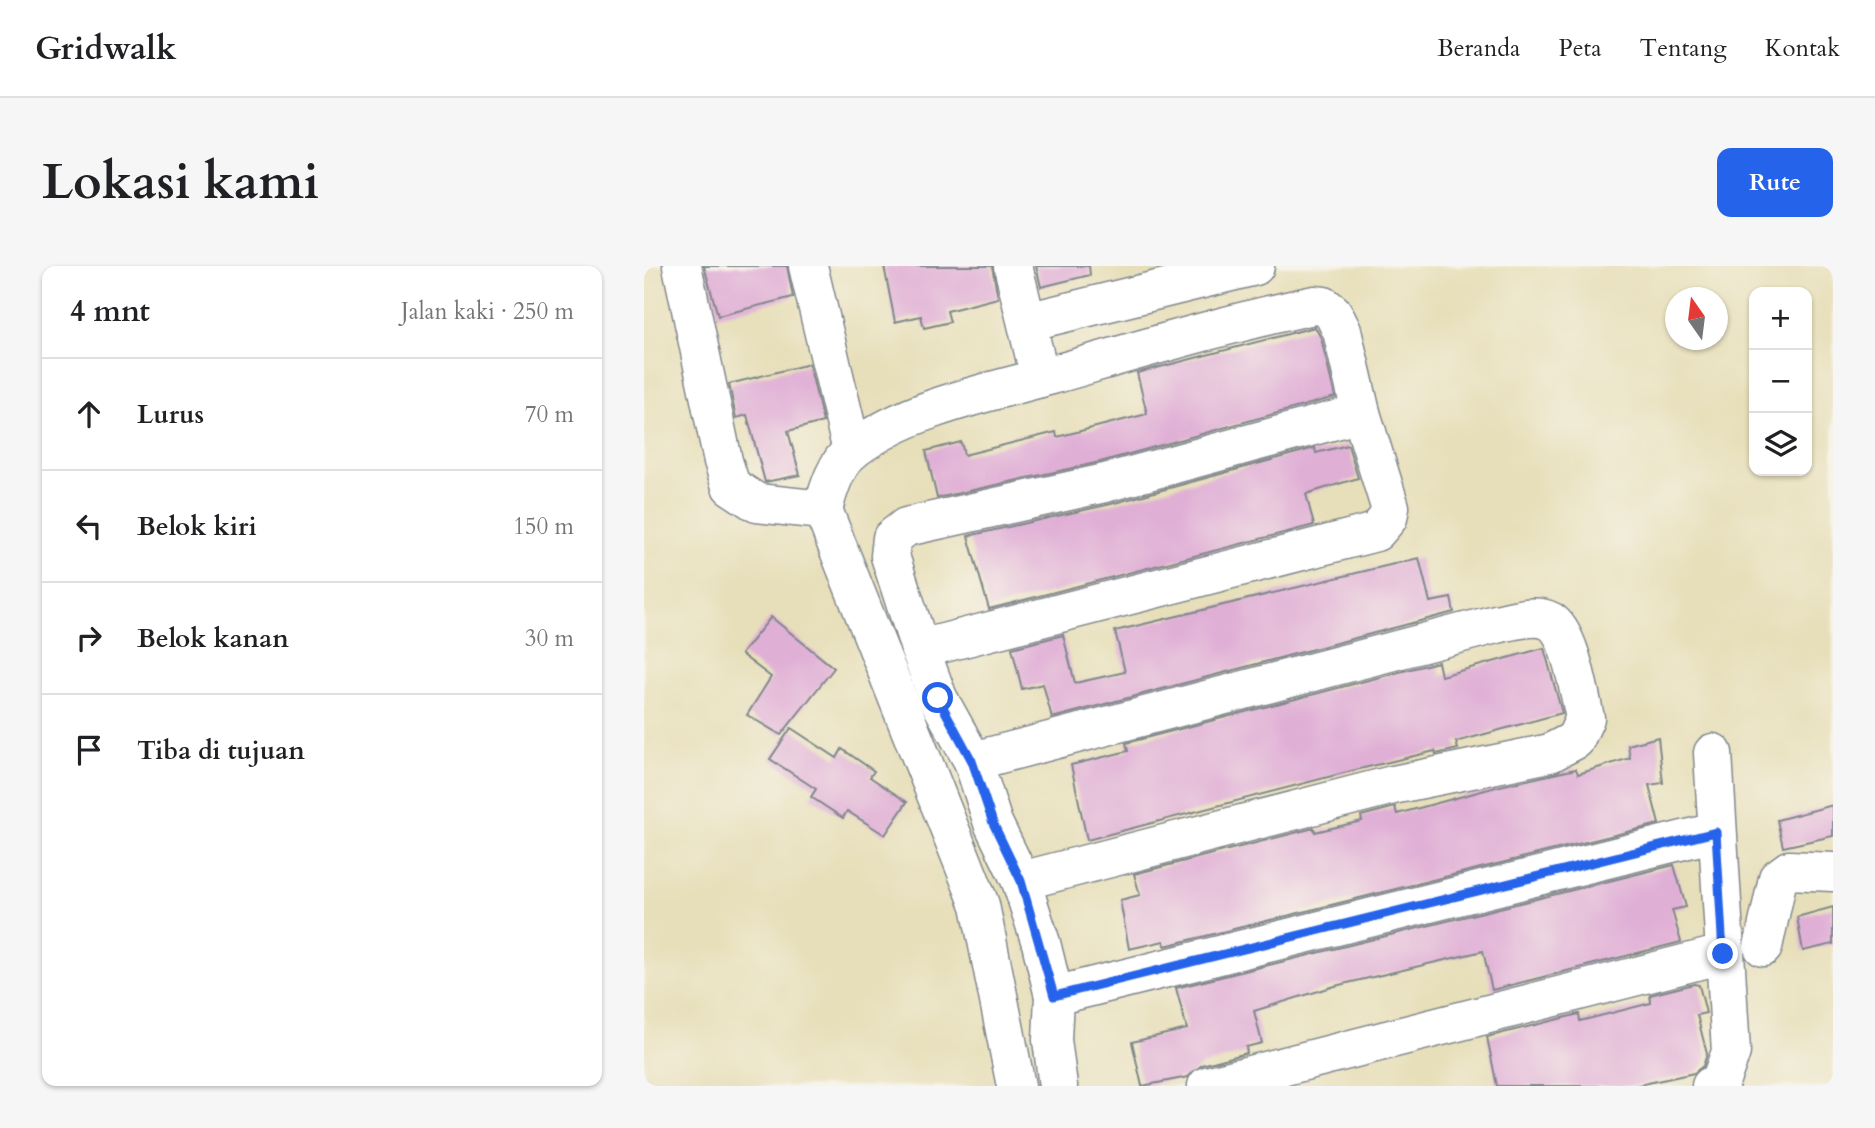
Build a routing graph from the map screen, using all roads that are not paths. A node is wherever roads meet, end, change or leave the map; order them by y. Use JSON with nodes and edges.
{"nodes":[{"id":1,"x":682,"y":266,"type":"edge"},
{"id":2,"x":808,"y":266,"type":"edge"},
{"id":3,"x":1013,"y":266,"type":"edge"},
{"id":4,"x":1255,"y":266,"type":"edge"},
{"id":5,"x":1027,"y":323,"type":"junction"},
{"id":6,"x":1040,"y":378,"type":"junction"},
{"id":7,"x":1361,"y":412,"type":"junction"},
{"id":8,"x":852,"y":451,"type":"junction"},
{"id":9,"x":823,"y":510,"type":"junction"},
{"id":10,"x":920,"y":649,"type":"junction"},
{"id":11,"x":1713,"y":753,"type":"dead end"},
{"id":12,"x":972,"y":761,"type":"junction"},
{"id":13,"x":1716,"y":832,"type":"junction"},
{"id":14,"x":1833,"y":872,"type":"edge"},
{"id":15,"x":1021,"y":881,"type":"junction"},
{"id":16,"x":1763,"y":947,"type":"dead end"},
{"id":17,"x":1723,"y":954,"type":"junction"},
{"id":18,"x":1054,"y":996,"type":"junction"},
{"id":19,"x":1016,"y":1086,"type":"edge"},
{"id":20,"x":1058,"y":1086,"type":"edge"},
{"id":21,"x":1207,"y":1086,"type":"edge"},
{"id":22,"x":1711,"y":1086,"type":"edge"}],
"edges":[{"from":1,"to":9,"type":"street"},
{"from":2,"to":8,"type":"street"},
{"from":3,"to":5,"type":"street"},
{"from":4,"to":5,"type":"street"},
{"from":5,"to":6,"type":"street"},
{"from":6,"to":7,"type":"street"},
{"from":6,"to":8,"type":"street"},
{"from":7,"to":10,"type":"street"},
{"from":7,"to":10,"type":"street"},
{"from":8,"to":9,"type":"street"},
{"from":9,"to":19,"type":"street"},
{"from":10,"to":12,"type":"street"},
{"from":11,"to":13,"type":"street"},
{"from":12,"to":15,"type":"street"},
{"from":12,"to":15,"type":"street"},
{"from":13,"to":17,"type":"street"},
{"from":13,"to":18,"type":"street"},
{"from":14,"to":16,"type":"street"},
{"from":15,"to":18,"type":"street"},
{"from":17,"to":21,"type":"street"},
{"from":17,"to":22,"type":"street"},
{"from":18,"to":20,"type":"street"}]}
